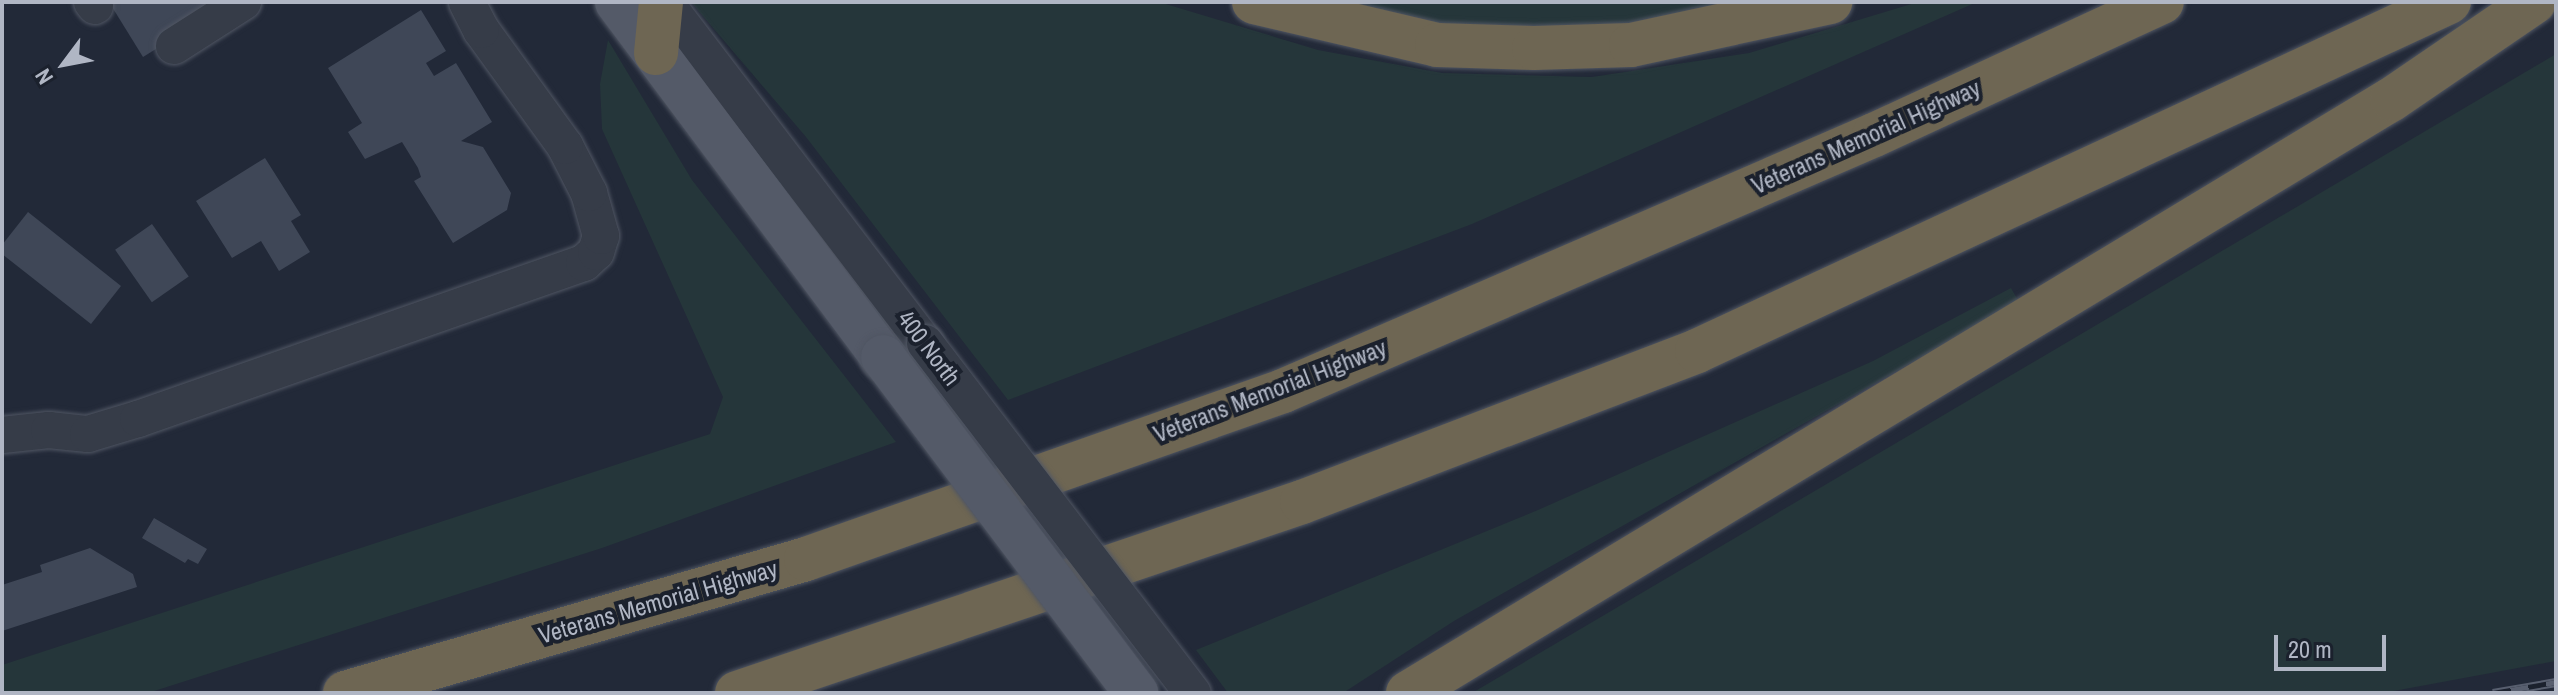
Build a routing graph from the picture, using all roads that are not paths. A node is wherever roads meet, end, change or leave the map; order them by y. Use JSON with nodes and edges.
{"nodes":[{"id":1,"x":243,"y":2,"type":"edge"},
{"id":2,"x":467,"y":2,"type":"edge"},
{"id":3,"x":617,"y":2,"type":"edge"},
{"id":4,"x":663,"y":2,"type":"edge"},
{"id":5,"x":1254,"y":2,"type":"edge"},
{"id":6,"x":1830,"y":2,"type":"edge"},
{"id":7,"x":2162,"y":2,"type":"edge"},
{"id":8,"x":2449,"y":2,"type":"edge"},
{"id":9,"x":2534,"y":2,"type":"edge"},
{"id":10,"x":174,"y":46,"type":"dead end"},
{"id":11,"x":656,"y":53,"type":"junction"},
{"id":12,"x":2,"y":435,"type":"edge"},
{"id":13,"x":345,"y":693,"type":"edge"},
{"id":14,"x":737,"y":693,"type":"edge"},
{"id":15,"x":1136,"y":693,"type":"edge"},
{"id":16,"x":1193,"y":693,"type":"edge"},
{"id":17,"x":1408,"y":693,"type":"edge"}],
"edges":[{"from":1,"to":10,"type":"street"},
{"from":2,"to":12,"type":"street"},
{"from":3,"to":11,"type":"main road","name":"400 North"},
{"from":4,"to":11,"type":"highway"},
{"from":4,"to":16,"type":"street","name":"400 North","bridge":true},
{"from":5,"to":6,"type":"highway"},
{"from":7,"to":13,"type":"highway","name":"Veterans Memorial Highway"},
{"from":8,"to":14,"type":"highway"},
{"from":9,"to":17,"type":"highway"},
{"from":11,"to":15,"type":"main road","name":"400 North","bridge":true}]}
